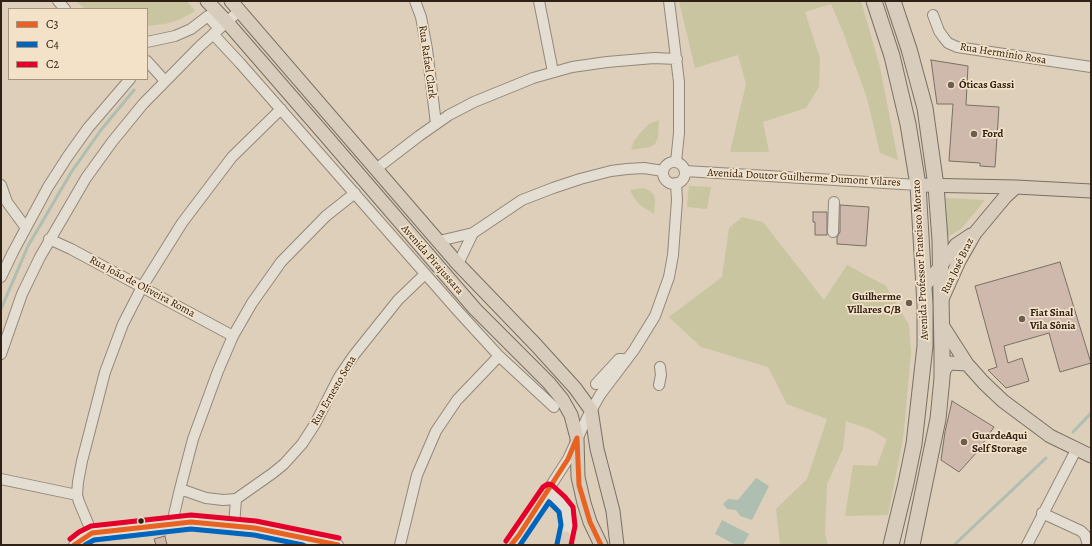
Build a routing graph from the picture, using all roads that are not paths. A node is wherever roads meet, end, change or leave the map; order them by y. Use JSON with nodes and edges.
{"nodes":[{"id":1,"x":207,"y":1,"type":"edge"},
{"id":2,"x":415,"y":1,"type":"edge"},
{"id":3,"x":539,"y":1,"type":"edge"},
{"id":4,"x":669,"y":1,"type":"edge"},
{"id":5,"x":874,"y":1,"type":"edge"},
{"id":6,"x":893,"y":1,"type":"edge"},
{"id":7,"x":235,"y":6,"type":"edge"},
{"id":8,"x":933,"y":15,"type":"dead end"},
{"id":9,"x":220,"y":28,"type":"junction"},
{"id":10,"x":148,"y":42,"type":"edge"},
{"id":11,"x":677,"y":59,"type":"junction"},
{"id":12,"x":148,"y":62,"type":"edge"},
{"id":13,"x":1091,"y":67,"type":"edge"},
{"id":14,"x":553,"y":72,"type":"junction"},
{"id":15,"x":129,"y":80,"type":"edge"},
{"id":16,"x":165,"y":80,"type":"junction"},
{"id":17,"x":281,"y":109,"type":"junction"},
{"id":18,"x":436,"y":124,"type":"junction"},
{"id":19,"x":676,"y":162,"type":"junction"},
{"id":20,"x":376,"y":169,"type":"junction"},
{"id":21,"x":663,"y":171,"type":"junction"},
{"id":22,"x":685,"y":171,"type":"junction"},
{"id":23,"x":676,"y":183,"type":"junction"},
{"id":24,"x":1,"y":185,"type":"edge"},
{"id":25,"x":918,"y":185,"type":"junction"},
{"id":26,"x":936,"y":186,"type":"junction"},
{"id":27,"x":1016,"y":187,"type":"junction"},
{"id":28,"x":1091,"y":191,"type":"edge"},
{"id":29,"x":355,"y":193,"type":"junction"},
{"id":30,"x":834,"y":202,"type":"dead end"},
{"id":31,"x":26,"y":228,"type":"junction"},
{"id":32,"x":833,"y":232,"type":"dead end"},
{"id":33,"x":473,"y":233,"type":"junction"},
{"id":34,"x":975,"y":233,"type":"junction"},
{"id":35,"x":49,"y":239,"type":"junction"},
{"id":36,"x":439,"y":241,"type":"junction"},
{"id":37,"x":458,"y":264,"type":"junction"},
{"id":38,"x":940,"y":267,"type":"junction"},
{"id":39,"x":425,"y":274,"type":"junction"},
{"id":40,"x":1,"y":277,"type":"edge"},
{"id":41,"x":924,"y":286,"type":"junction"},
{"id":42,"x":142,"y":287,"type":"junction"},
{"id":43,"x":941,"y":300,"type":"junction"},
{"id":44,"x":942,"y":324,"type":"junction"},
{"id":45,"x":233,"y":336,"type":"junction"},
{"id":46,"x":1,"y":354,"type":"edge"},
{"id":47,"x":499,"y":356,"type":"junction"},
{"id":48,"x":626,"y":361,"type":"junction"},
{"id":49,"x":967,"y":364,"type":"junction"},
{"id":50,"x":660,"y":367,"type":"dead end"},
{"id":51,"x":942,"y":378,"type":"junction"},
{"id":52,"x":596,"y":384,"type":"dead end"},
{"id":53,"x":659,"y":385,"type":"dead end"},
{"id":54,"x":600,"y":395,"type":"junction"},
{"id":55,"x":582,"y":399,"type":"junction"},
{"id":56,"x":554,"y":407,"type":"dead end"},
{"id":57,"x":591,"y":410,"type":"junction"},
{"id":58,"x":577,"y":438,"type":"junction"},
{"id":59,"x":1076,"y":450,"type":"junction"},
{"id":60,"x":1091,"y":456,"type":"edge"},
{"id":61,"x":1,"y":479,"type":"edge"},
{"id":62,"x":180,"y":489,"type":"junction"},
{"id":63,"x":548,"y":491,"type":"junction"},
{"id":64,"x":77,"y":495,"type":"junction"},
{"id":65,"x":236,"y":499,"type":"junction"},
{"id":66,"x":1042,"y":513,"type":"junction"},
{"id":67,"x":172,"y":524,"type":"junction"},
{"id":68,"x":234,"y":526,"type":"junction"},
{"id":69,"x":92,"y":533,"type":"junction"},
{"id":70,"x":565,"y":543,"type":"edge"},
{"id":71,"x":326,"y":544,"type":"edge"},
{"id":72,"x":74,"y":545,"type":"edge"},
{"id":73,"x":338,"y":545,"type":"edge"},
{"id":74,"x":400,"y":545,"type":"edge"},
{"id":75,"x":511,"y":545,"type":"edge"},
{"id":76,"x":601,"y":545,"type":"edge"},
{"id":77,"x":617,"y":545,"type":"edge"},
{"id":78,"x":890,"y":545,"type":"edge"},
{"id":79,"x":912,"y":545,"type":"edge"},
{"id":80,"x":1027,"y":545,"type":"edge"},
{"id":81,"x":1088,"y":545,"type":"edge"}],
"edges":[{"from":1,"to":9,"type":"main road","name":"Avenida Pirajussara"},
{"from":2,"to":18,"type":"street","name":"Rua Rafael Clark"},
{"from":3,"to":14,"type":"street"},
{"from":4,"to":11,"type":"street"},
{"from":5,"to":25,"type":"highway","name":"Avenida Professor Francisco Morato"},
{"from":6,"to":26,"type":"highway","name":"Avenida Professor Francisco Morato"},
{"from":7,"to":9,"type":"street"},
{"from":7,"to":20,"type":"main road","name":"Avenida Pirajussara"},
{"from":8,"to":13,"type":"street","name":"Rua Hermínio Rosa"},
{"from":9,"to":10,"type":"street"},
{"from":9,"to":16,"type":"street"},
{"from":9,"to":17,"type":"street","name":"Avenida Pirajussara"},
{"from":9,"to":58,"type":"main road","name":"Avenida Pirajussara"},
{"from":11,"to":14,"type":"street"},
{"from":11,"to":19,"type":"street"},
{"from":12,"to":16,"type":"street"},
{"from":14,"to":18,"type":"street"},
{"from":15,"to":31,"type":"street"},
{"from":16,"to":35,"type":"street"},
{"from":17,"to":29,"type":"street","name":"Avenida Pirajussara"},
{"from":17,"to":42,"type":"street"},
{"from":18,"to":20,"type":"street"},
{"from":19,"to":21,"type":"street"},
{"from":19,"to":22,"type":"street"},
{"from":20,"to":36,"type":"main road","name":"Avenida Pirajussara"},
{"from":21,"to":23,"type":"street"},
{"from":21,"to":33,"type":"street"},
{"from":22,"to":23,"type":"street"},
{"from":22,"to":25,"type":"street","name":"Avenida Doutor Guilherme Dumont Vilares"},
{"from":23,"to":48,"type":"street"},
{"from":24,"to":31,"type":"street"},
{"from":25,"to":26,"type":"main road","name":"Avenida Doutor Guilherme Dumont Vilares"},
{"from":25,"to":41,"type":"highway","name":"Avenida Professor Francisco Morato"},
{"from":26,"to":27,"type":"main road","name":"Avenida Doutor Guilherme Dumont Vilares"},
{"from":26,"to":38,"type":"highway","name":"Avenida Professor Francisco Morato"},
{"from":27,"to":28,"type":"main road","name":"Avenida Doutor Guilherme Dumont Vilares"},
{"from":27,"to":34,"type":"main road","name":"Rua José Braz"},
{"from":29,"to":39,"type":"street","name":"Avenida Pirajussara"},
{"from":29,"to":45,"type":"street"},
{"from":30,"to":32,"type":"street"},
{"from":31,"to":40,"type":"street"},
{"from":33,"to":36,"type":"street"},
{"from":33,"to":37,"type":"street"},
{"from":34,"to":38,"type":"main road","name":"Rua José Braz"},
{"from":34,"to":43,"type":"main road","name":"Rua José Braz"},
{"from":35,"to":42,"type":"street","name":"Rua João de Oliveira Roma"},
{"from":35,"to":46,"type":"street"},
{"from":36,"to":37,"type":"main road","name":"Avenida Pirajussara"},
{"from":37,"to":55,"type":"main road","name":"Avenida Pirajussara"},
{"from":38,"to":41,"type":"main road","name":"Rua José Braz"},
{"from":38,"to":43,"type":"highway","name":"Avenida Professor Francisco Morato"},
{"from":39,"to":47,"type":"street","name":"Avenida Pirajussara"},
{"from":39,"to":65,"type":"street","name":"Rua Ernesto Sena"},
{"from":41,"to":78,"type":"highway","name":"Avenida Professor Francisco Morato"},
{"from":42,"to":45,"type":"street","name":"Rua João de Oliveira Roma"},
{"from":42,"to":64,"type":"street"},
{"from":43,"to":44,"type":"highway","name":"Avenida Professor Francisco Morato"},
{"from":44,"to":49,"type":"main road"},
{"from":44,"to":51,"type":"highway","name":"Avenida Professor Francisco Morato"},
{"from":45,"to":62,"type":"street"},
{"from":47,"to":56,"type":"street","name":"Avenida Pirajussara"},
{"from":47,"to":74,"type":"street"},
{"from":48,"to":52,"type":"street"},
{"from":48,"to":54,"type":"street"},
{"from":49,"to":51,"type":"main road"},
{"from":49,"to":59,"type":"main road"},
{"from":50,"to":53,"type":"street"},
{"from":51,"to":79,"type":"highway","name":"Avenida Professor Francisco Morato"},
{"from":54,"to":55,"type":"street"},
{"from":54,"to":57,"type":"street"},
{"from":55,"to":57,"type":"main road","name":"Avenida Pirajussara"},
{"from":57,"to":58,"type":"street"},
{"from":57,"to":77,"type":"main road"},
{"from":58,"to":63,"type":"street"},
{"from":58,"to":76,"type":"main road","name":"Avenida Pirajussara"},
{"from":59,"to":60,"type":"main road"},
{"from":59,"to":66,"type":"street"},
{"from":61,"to":64,"type":"street"},
{"from":62,"to":65,"type":"street"},
{"from":62,"to":67,"type":"street"},
{"from":63,"to":70,"type":"street"},
{"from":63,"to":75,"type":"street"},
{"from":64,"to":69,"type":"street"},
{"from":65,"to":68,"type":"street"},
{"from":66,"to":80,"type":"street"},
{"from":66,"to":81,"type":"street"},
{"from":67,"to":68,"type":"street"},
{"from":67,"to":69,"type":"street"},
{"from":68,"to":71,"type":"street"},
{"from":69,"to":72,"type":"street"},
{"from":71,"to":73,"type":"street"}]}
